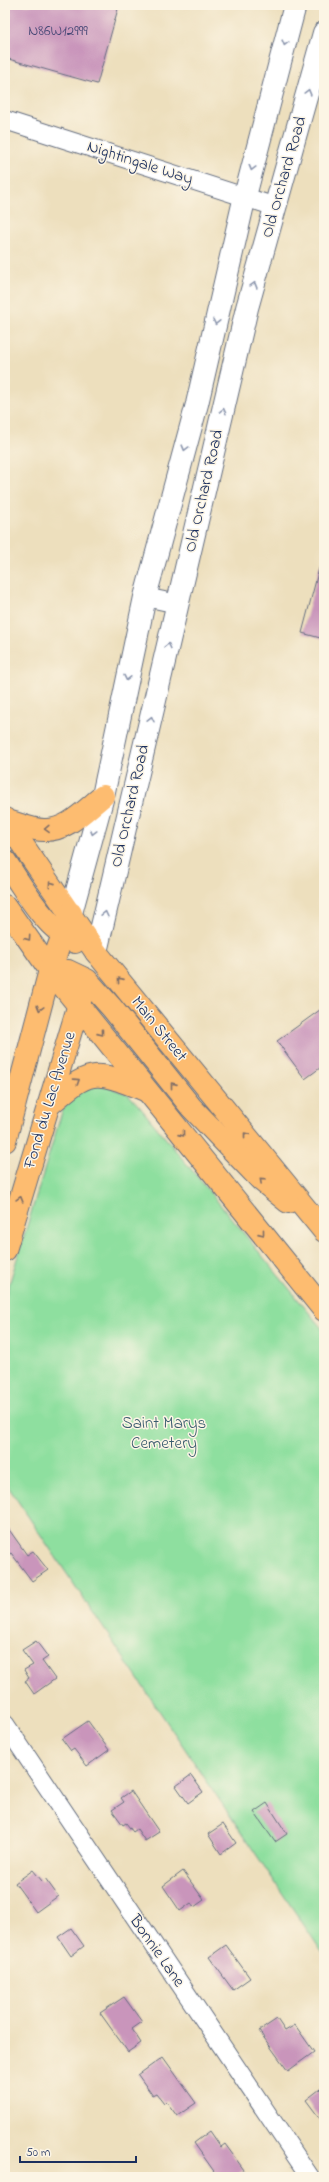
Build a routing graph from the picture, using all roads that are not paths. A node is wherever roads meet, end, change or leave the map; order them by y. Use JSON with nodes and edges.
{"nodes":[{"id":1,"x":295,"y":5,"type":"edge"},
{"id":2,"x":324,"y":33,"type":"edge"},
{"id":3,"x":5,"y":120,"type":"edge"},
{"id":4,"x":245,"y":196,"type":"junction"},
{"id":5,"x":276,"y":207,"type":"junction"},
{"id":6,"x":144,"y":597,"type":"junction"},
{"id":7,"x":178,"y":604,"type":"junction"},
{"id":8,"x":103,"y":796,"type":"junction"},
{"id":9,"x":6,"y":820,"type":"edge"},
{"id":10,"x":5,"y":861,"type":"edge"},
{"id":11,"x":5,"y":906,"type":"edge"},
{"id":12,"x":71,"y":914,"type":"junction"},
{"id":13,"x":63,"y":936,"type":"junction"},
{"id":14,"x":96,"y":952,"type":"junction"},
{"id":15,"x":50,"y":970,"type":"junction"},
{"id":16,"x":86,"y":980,"type":"junction"},
{"id":17,"x":78,"y":1005,"type":"junction"},
{"id":18,"x":147,"y":1090,"type":"junction"},
{"id":19,"x":48,"y":1106,"type":"junction"},
{"id":20,"x":5,"y":1141,"type":"edge"},
{"id":21,"x":324,"y":1231,"type":"edge"},
{"id":22,"x":5,"y":1250,"type":"edge"},
{"id":23,"x":324,"y":1310,"type":"edge"},
{"id":24,"x":5,"y":1724,"type":"edge"},
{"id":25,"x":310,"y":2177,"type":"edge"}],
"edges":[{"from":1,"to":4,"type":"street","name":"Old Orchard Road","one_way":true},
{"from":5,"to":2,"type":"street","name":"Old Orchard Road","one_way":true},
{"from":3,"to":4,"type":"street","name":"Nightingale Way"},
{"from":4,"to":5,"type":"street","name":"Nightingale Way"},
{"from":4,"to":6,"type":"street","name":"Old Orchard Road","one_way":true},
{"from":7,"to":5,"type":"street","name":"Old Orchard Road","one_way":true},
{"from":6,"to":7,"type":"street"},
{"from":6,"to":8,"type":"street","name":"Old Orchard Road","one_way":true},
{"from":14,"to":7,"type":"street","name":"Old Orchard Road","one_way":true},
{"from":8,"to":9,"type":"main road","one_way":true},
{"from":8,"to":12,"type":"street","name":"Old Orchard Road","one_way":true},
{"from":12,"to":9,"type":"main road","name":"Main Street","one_way":true},
{"from":10,"to":13,"type":"main road"},
{"from":11,"to":15,"type":"main road","one_way":true},
{"from":12,"to":13,"type":"main road","name":"Fond du Lac Avenue"},
{"from":12,"to":14,"type":"main road","name":"Main Street"},
{"from":13,"to":14,"type":"main road"},
{"from":13,"to":15,"type":"main road","name":"Fond du Lac Avenue"},
{"from":14,"to":16,"type":"main road","name":"Fond du Lac Avenue"},
{"from":21,"to":14,"type":"main road","name":"Main Street","one_way":true},
{"from":15,"to":16,"type":"main road"},
{"from":15,"to":17,"type":"main road"},
{"from":15,"to":20,"type":"main road","name":"Fond du Lac Avenue","one_way":true},
{"from":16,"to":17,"type":"main road","name":"Fond du Lac Avenue"},
{"from":21,"to":16,"type":"main road","one_way":true},
{"from":17,"to":18,"type":"main road","one_way":true},
{"from":17,"to":19,"type":"main road","name":"Fond du Lac Avenue"},
{"from":19,"to":18,"type":"main road","one_way":true},
{"from":18,"to":23,"type":"main road","one_way":true},
{"from":22,"to":19,"type":"main road","name":"Fond du Lac Avenue","one_way":true},
{"from":24,"to":25,"type":"street","name":"Bonnie Lane"}]}
